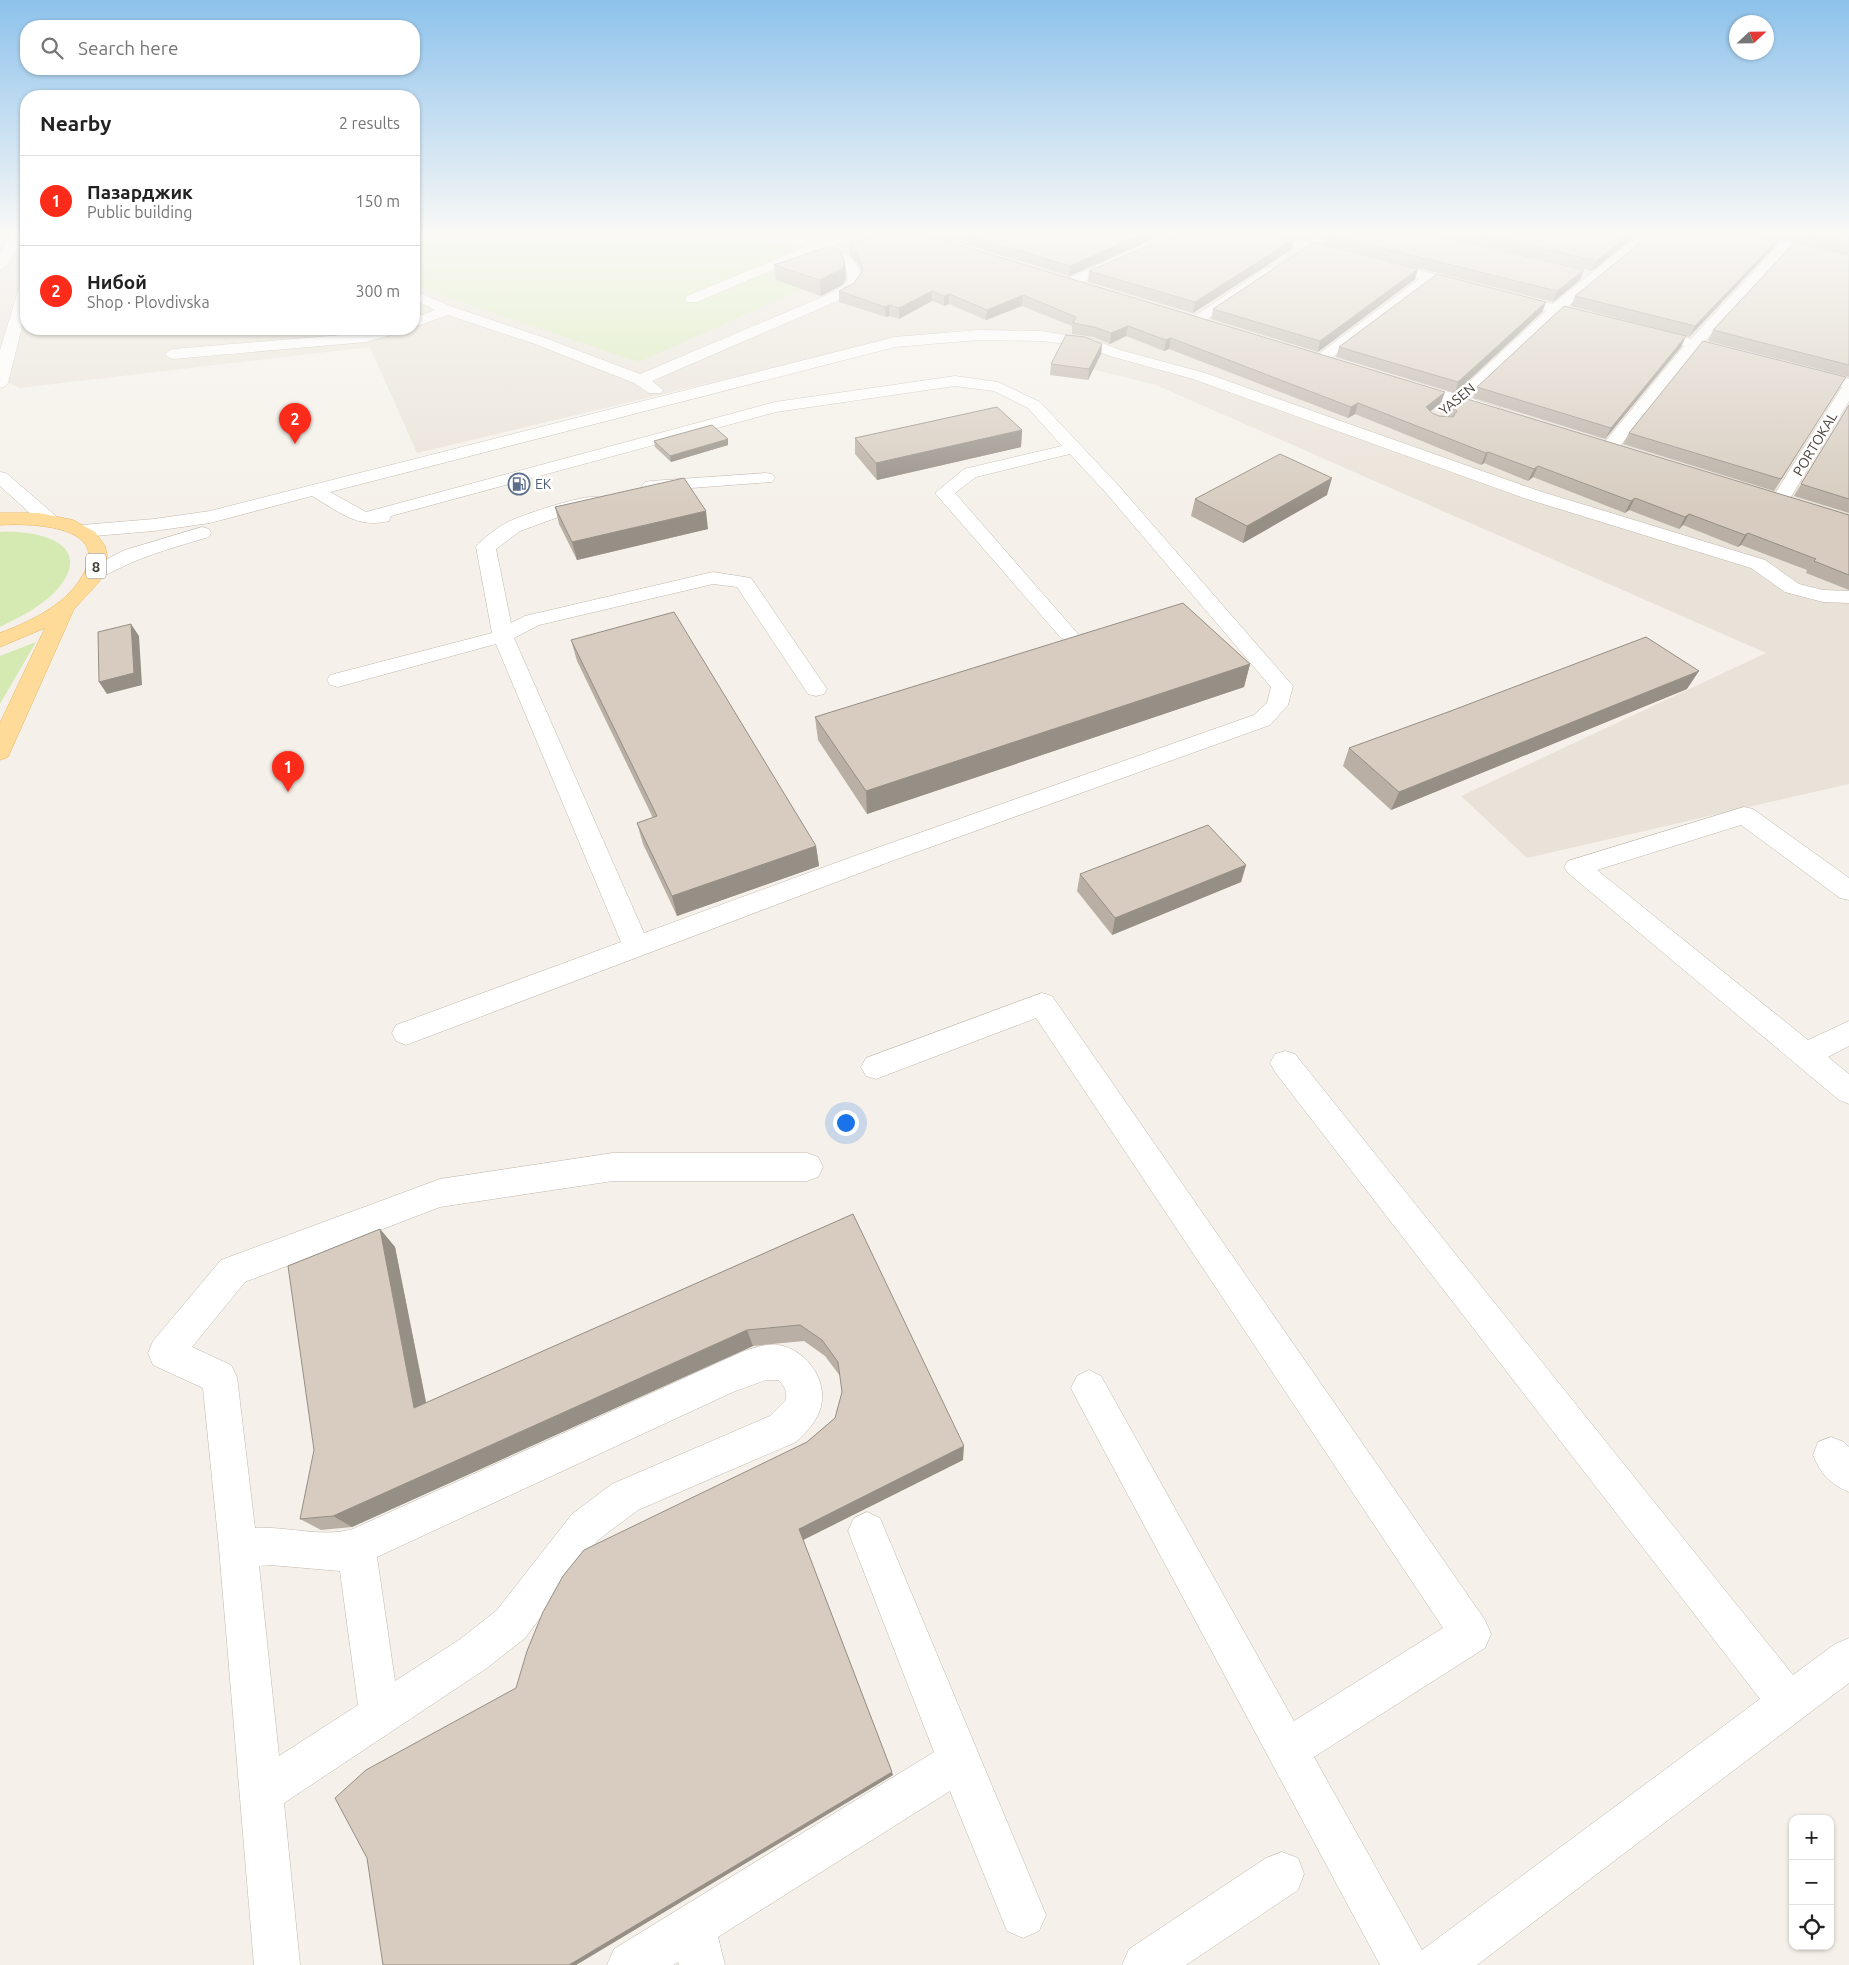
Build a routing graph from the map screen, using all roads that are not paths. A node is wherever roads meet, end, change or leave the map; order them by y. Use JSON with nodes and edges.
{"nodes":[{"id":1,"x":11,"y":326,"type":"edge"},
{"id":2,"x":496,"y":326,"type":"edge"},
{"id":3,"x":764,"y":326,"type":"edge"},
{"id":4,"x":1365,"y":326,"type":"edge"},
{"id":5,"x":1538,"y":326,"type":"edge"},
{"id":6,"x":1712,"y":326,"type":"edge"},
{"id":7,"x":1630,"y":328,"type":"edge"},
{"id":8,"x":374,"y":335,"type":"edge"},
{"id":9,"x":1694,"y":344,"type":"junction"},
{"id":10,"x":4,"y":345,"type":"edge"},
{"id":11,"x":1303,"y":353,"type":"edge"},
{"id":12,"x":173,"y":354,"type":"dead end"},
{"id":13,"x":1115,"y":354,"type":"junction"},
{"id":14,"x":907,"y":357,"type":"dead end"},
{"id":15,"x":1321,"y":359,"type":"junction"},
{"id":16,"x":1752,"y":359,"type":"edge"},
{"id":17,"x":1339,"y":364,"type":"edge"},
{"id":18,"x":1791,"y":369,"type":"edge"},
{"id":19,"x":640,"y":380,"type":"junction"},
{"id":20,"x":1394,"y":381,"type":"edge"},
{"id":21,"x":0,"y":383,"type":"edge"},
{"id":22,"x":1849,"y":384,"type":"edge"},
{"id":23,"x":1849,"y":388,"type":"edge"},
{"id":24,"x":742,"y":398,"type":"dead end"},
{"id":25,"x":667,"y":400,"type":"junction"},
{"id":26,"x":1459,"y":400,"type":"junction"},
{"id":27,"x":684,"y":412,"type":"junction"},
{"id":28,"x":1516,"y":418,"type":"edge"},
{"id":29,"x":1437,"y":420,"type":"edge"},
{"id":30,"x":1591,"y":441,"type":"edge"},
{"id":31,"x":1610,"y":447,"type":"junction"},
{"id":32,"x":1074,"y":448,"type":"junction"},
{"id":33,"x":1629,"y":453,"type":"edge"},
{"id":34,"x":0,"y":477,"type":"edge"},
{"id":35,"x":766,"y":478,"type":"dead end"},
{"id":36,"x":314,"y":490,"type":"junction"},
{"id":37,"x":635,"y":490,"type":"edge"},
{"id":38,"x":1762,"y":494,"type":"edge"},
{"id":39,"x":608,"y":497,"type":"edge"},
{"id":40,"x":1780,"y":500,"type":"junction"},
{"id":41,"x":333,"y":501,"type":"junction"},
{"id":42,"x":1798,"y":505,"type":"edge"},
{"id":43,"x":0,"y":519,"type":"edge"},
{"id":44,"x":49,"y":520,"type":"junction"},
{"id":45,"x":82,"y":531,"type":"junction"},
{"id":46,"x":94,"y":573,"type":"junction"},
{"id":47,"x":1849,"y":597,"type":"edge"},
{"id":48,"x":66,"y":605,"type":"junction"},
{"id":49,"x":1068,"y":634,"type":"dead end"},
{"id":50,"x":503,"y":636,"type":"junction"},
{"id":51,"x":0,"y":641,"type":"edge"},
{"id":52,"x":338,"y":680,"type":"dead end"},
{"id":53,"x":816,"y":689,"type":"dead end"},
{"id":54,"x":0,"y":752,"type":"edge"},
{"id":55,"x":1849,"y":891,"type":"edge"},
{"id":56,"x":637,"y":947,"type":"junction"},
{"id":57,"x":406,"y":1033,"type":"dead end"},
{"id":58,"x":1849,"y":1033,"type":"edge"},
{"id":59,"x":1805,"y":1055,"type":"junction"},
{"id":60,"x":1285,"y":1063,"type":"dead end"},
{"id":61,"x":876,"y":1067,"type":"dead end"},
{"id":62,"x":1849,"y":1091,"type":"edge"},
{"id":63,"x":807,"y":1167,"type":"dead end"},
{"id":64,"x":1089,"y":1388,"type":"dead end"},
{"id":65,"x":867,"y":1531,"type":"dead end"},
{"id":66,"x":356,"y":1547,"type":"junction"},
{"id":67,"x":238,"y":1548,"type":"junction"},
{"id":68,"x":1849,"y":1658,"type":"edge"},
{"id":69,"x":1789,"y":1703,"type":"junction"},
{"id":70,"x":380,"y":1716,"type":"junction"},
{"id":71,"x":1287,"y":1750,"type":"junction"},
{"id":72,"x":958,"y":1761,"type":"junction"},
{"id":73,"x":261,"y":1793,"type":"junction"},
{"id":74,"x":1282,"y":1874,"type":"dead end"},
{"id":75,"x":1022,"y":1915,"type":"dead end"},
{"id":76,"x":697,"y":1946,"type":"edge"},
{"id":77,"x":277,"y":1965,"type":"edge"},
{"id":78,"x":630,"y":1965,"type":"edge"},
{"id":79,"x":1145,"y":1965,"type":"edge"},
{"id":80,"x":1405,"y":1965,"type":"edge"},
{"id":81,"x":1439,"y":1965,"type":"edge"}],
"edges":[{"from":1,"to":10,"type":"street"},
{"from":2,"to":19,"type":"street"},
{"from":3,"to":19,"type":"street"},
{"from":4,"to":15,"type":"street"},
{"from":5,"to":26,"type":"street","name":"YASEN"},
{"from":6,"to":9,"type":"street"},
{"from":7,"to":9,"type":"street"},
{"from":8,"to":12,"type":"street"},
{"from":9,"to":16,"type":"street"},
{"from":9,"to":31,"type":"street"},
{"from":10,"to":21,"type":"street"},
{"from":11,"to":15,"type":"street"},
{"from":13,"to":14,"type":"street"},
{"from":13,"to":25,"type":"street"},
{"from":13,"to":47,"type":"street"},
{"from":15,"to":17,"type":"street"},
{"from":18,"to":22,"type":"street"},
{"from":19,"to":25,"type":"street"},
{"from":20,"to":26,"type":"street"},
{"from":23,"to":40,"type":"street","name":"PORTOKAL"},
{"from":24,"to":27,"type":"street"},
{"from":25,"to":27,"type":"street"},
{"from":25,"to":36,"type":"street"},
{"from":26,"to":28,"type":"street"},
{"from":26,"to":29,"type":"street","name":"YASEN"},
{"from":27,"to":41,"type":"street"},
{"from":30,"to":31,"type":"street"},
{"from":31,"to":33,"type":"street"},
{"from":32,"to":41,"type":"street"},
{"from":32,"to":49,"type":"street"},
{"from":32,"to":56,"type":"street"},
{"from":34,"to":44,"type":"street"},
{"from":35,"to":37,"type":"street"},
{"from":36,"to":41,"type":"street"},
{"from":36,"to":45,"type":"street"},
{"from":38,"to":40,"type":"street"},
{"from":39,"to":50,"type":"street"},
{"from":40,"to":42,"type":"street"},
{"from":41,"to":46,"type":"street"},
{"from":43,"to":44,"type":"main road","number":"8"},
{"from":44,"to":45,"type":"main road","number":"8"},
{"from":45,"to":46,"type":"main road","number":"8"},
{"from":46,"to":48,"type":"main road","number":"8"},
{"from":48,"to":51,"type":"main road","number":"8"},
{"from":48,"to":54,"type":"main road","number":"8"},
{"from":50,"to":52,"type":"street"},
{"from":50,"to":53,"type":"street"},
{"from":50,"to":56,"type":"street"},
{"from":55,"to":59,"type":"street"},
{"from":56,"to":57,"type":"street"},
{"from":58,"to":59,"type":"street"},
{"from":59,"to":62,"type":"street"},
{"from":60,"to":69,"type":"street"},
{"from":61,"to":71,"type":"street"},
{"from":63,"to":67,"type":"street"},
{"from":64,"to":71,"type":"street"},
{"from":65,"to":72,"type":"street"},
{"from":66,"to":67,"type":"street"},
{"from":66,"to":70,"type":"street"},
{"from":66,"to":70,"type":"street"},
{"from":67,"to":73,"type":"street"},
{"from":68,"to":69,"type":"street"},
{"from":69,"to":81,"type":"street"},
{"from":70,"to":73,"type":"street"},
{"from":71,"to":80,"type":"street"},
{"from":72,"to":75,"type":"street"},
{"from":72,"to":76,"type":"street"},
{"from":73,"to":77,"type":"street"},
{"from":74,"to":79,"type":"street"},
{"from":76,"to":78,"type":"street"}]}
